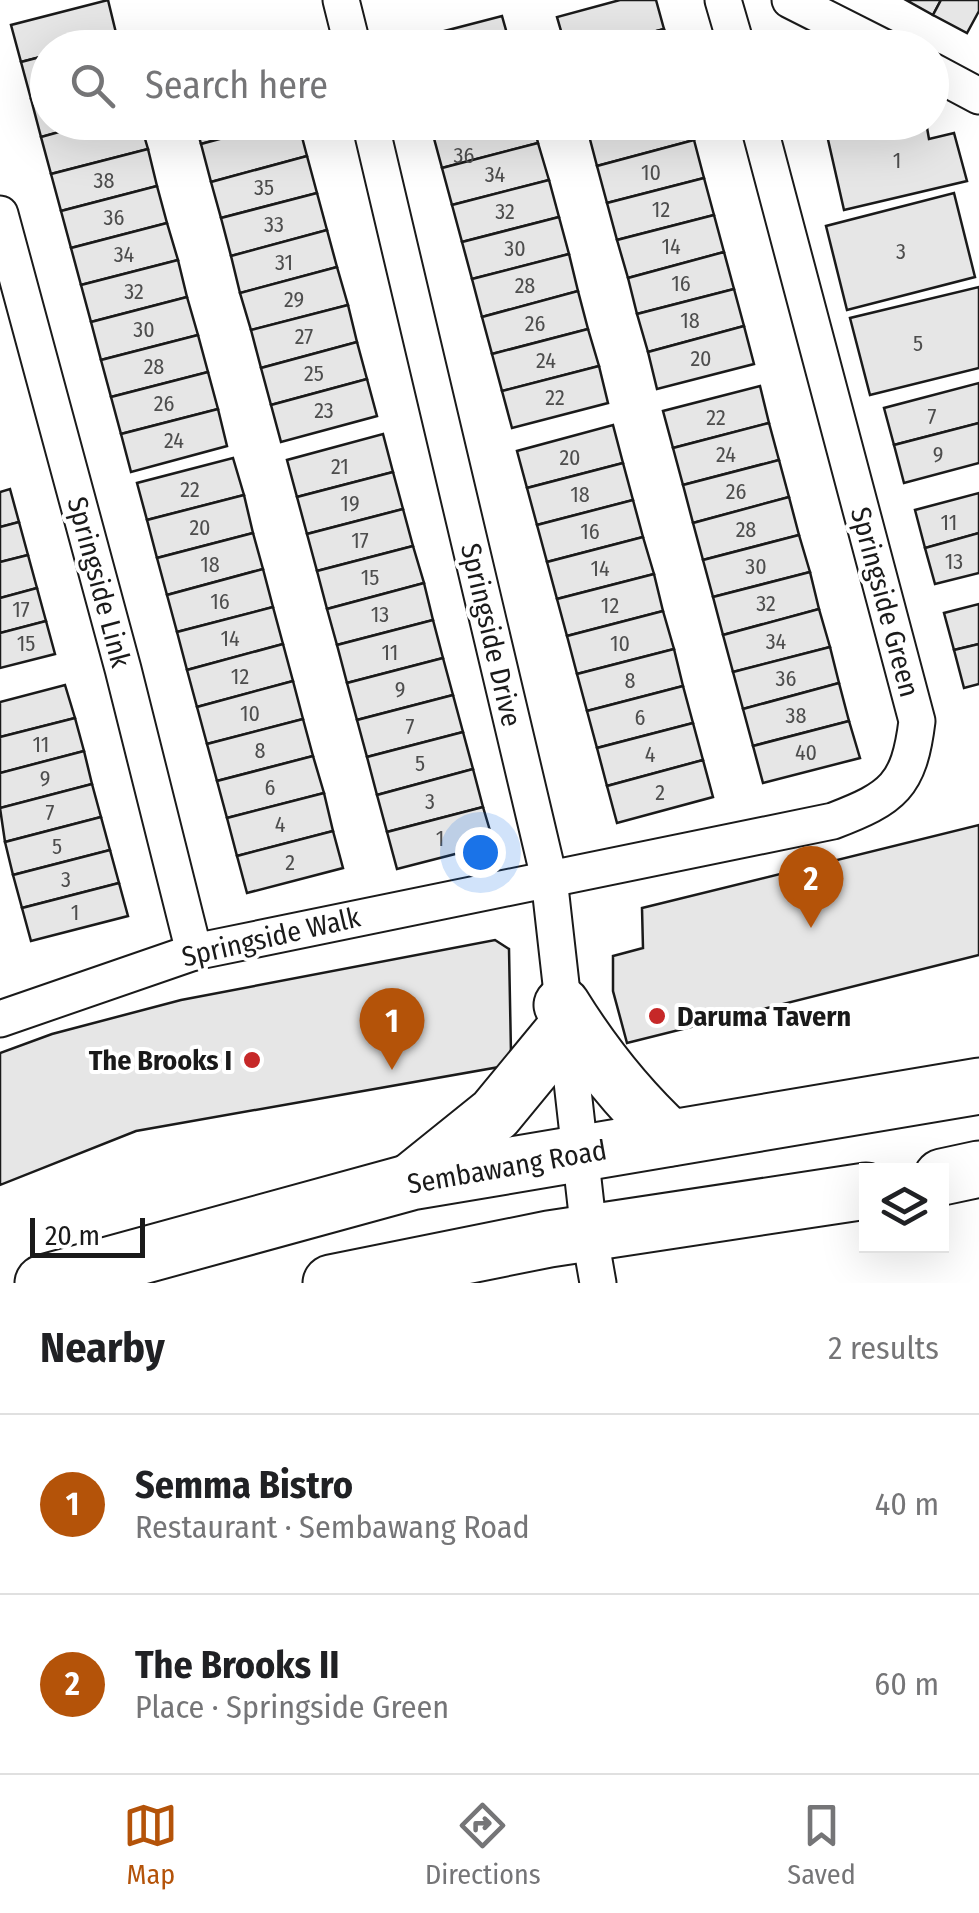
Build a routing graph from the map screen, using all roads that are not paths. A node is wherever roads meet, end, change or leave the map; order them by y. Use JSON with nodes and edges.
{"nodes":[{"id":1,"x":341,"y":0,"type":"edge"},
{"id":2,"x":723,"y":0,"type":"edge"},
{"id":3,"x":790,"y":0,"type":"edge"},
{"id":4,"x":348,"y":30,"type":"edge"},
{"id":5,"x":731,"y":30,"type":"edge"},
{"id":6,"x":849,"y":30,"type":"edge"},
{"id":7,"x":949,"y":80,"type":"edge"},
{"id":8,"x":979,"y":96,"type":"edge"},
{"id":9,"x":374,"y":140,"type":"edge"},
{"id":10,"x":763,"y":140,"type":"edge"},
{"id":11,"x":0,"y":214,"type":"edge"},
{"id":12,"x":549,"y":878,"type":"junction"},
{"id":13,"x":194,"y":952,"type":"junction"},
{"id":14,"x":563,"y":1017,"type":"junction"},
{"id":15,"x":0,"y":1020,"type":"edge"},
{"id":16,"x":979,"y":1086,"type":"edge"},
{"id":17,"x":670,"y":1138,"type":"junction"},
{"id":18,"x":580,"y":1153,"type":"junction"},
{"id":19,"x":979,"y":1169,"type":"edge"},
{"id":20,"x":949,"y":1175,"type":"edge"},
{"id":21,"x":411,"y":1182,"type":"junction"},
{"id":22,"x":859,"y":1193,"type":"edge"},
{"id":23,"x":594,"y":1258,"type":"edge"},
{"id":24,"x":43,"y":1283,"type":"edge"},
{"id":25,"x":331,"y":1283,"type":"edge"}],
"edges":[{"from":1,"to":4,"type":"street"},
{"from":2,"to":5,"type":"street"},
{"from":3,"to":6,"type":"street"},
{"from":7,"to":8,"type":"street"},
{"from":9,"to":12,"type":"street","name":"Springside Drive"},
{"from":10,"to":12,"type":"street","name":"Springside Green"},
{"from":11,"to":13,"type":"street","name":"Springside Link"},
{"from":12,"to":13,"type":"street","name":"Springside Walk"},
{"from":12,"to":14,"type":"street","name":"Springside Drive"},
{"from":13,"to":15,"type":"street","name":"Springside Walk"},
{"from":14,"to":17,"type":"main road"},
{"from":14,"to":18,"type":"street","name":"Springside Drive"},
{"from":14,"to":21,"type":"main road"},
{"from":16,"to":17,"type":"main road","name":"Sembawang Road"},
{"from":17,"to":18,"type":"main road","name":"Sembawang Road"},
{"from":18,"to":21,"type":"main road","name":"Sembawang Road"},
{"from":18,"to":23,"type":"street","name":"Springside Drive"},
{"from":19,"to":20,"type":"main road"},
{"from":21,"to":24,"type":"main road","name":"Sembawang Road"},
{"from":22,"to":23,"type":"main road"},
{"from":23,"to":25,"type":"main road"}]}
